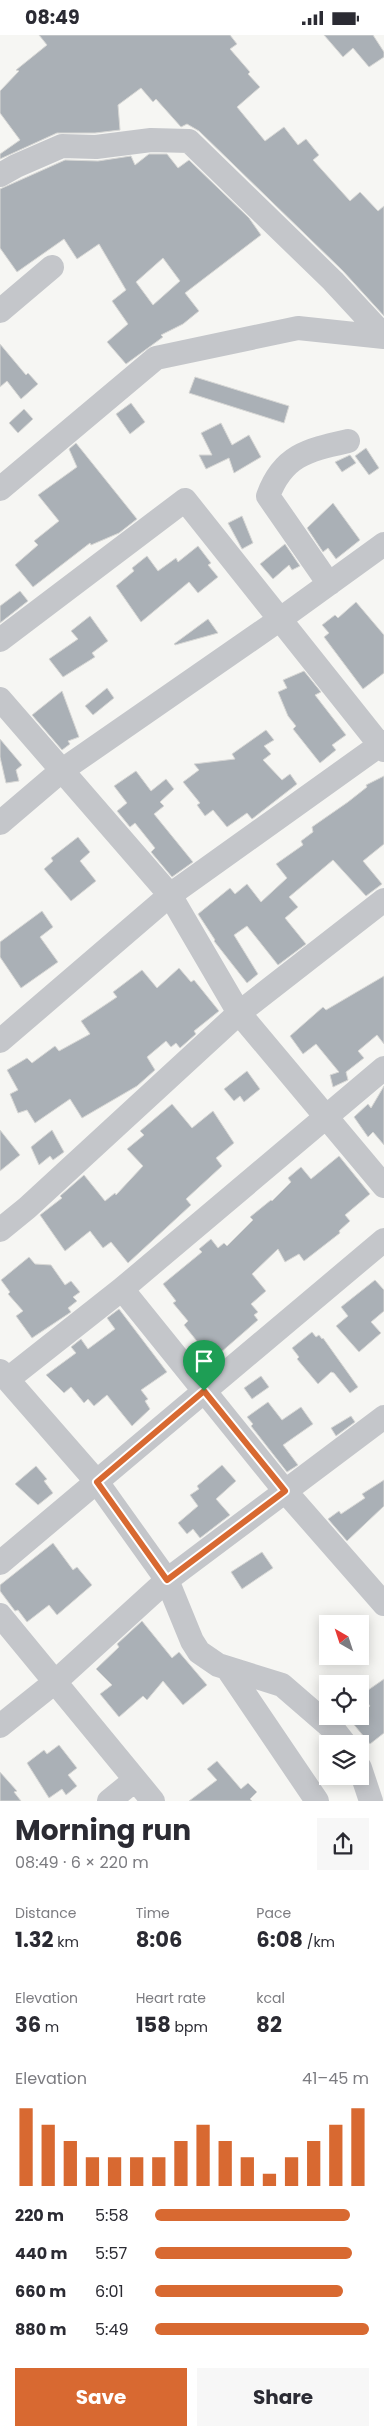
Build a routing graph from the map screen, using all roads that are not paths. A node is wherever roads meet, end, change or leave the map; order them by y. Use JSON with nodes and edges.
{"nodes":[{"id":1,"x":0,"y":175,"type":"edge"},
{"id":2,"x":52,"y":267,"type":"dead end"},
{"id":3,"x":0,"y":311,"type":"edge"},
{"id":4,"x":384,"y":337,"type":"edge"},
{"id":5,"x":348,"y":441,"type":"dead end"},
{"id":6,"x":0,"y":489,"type":"edge"},
{"id":7,"x":384,"y":544,"type":"edge"},
{"id":8,"x":329,"y":584,"type":"junction"},
{"id":9,"x":279,"y":621,"type":"junction"},
{"id":10,"x":0,"y":640,"type":"edge"},
{"id":11,"x":0,"y":699,"type":"edge"},
{"id":12,"x":383,"y":745,"type":"edge"},
{"id":13,"x":62,"y":771,"type":"junction"},
{"id":14,"x":0,"y":823,"type":"edge"},
{"id":15,"x":170,"y":895,"type":"junction"},
{"id":16,"x":384,"y":900,"type":"edge"},
{"id":17,"x":239,"y":1013,"type":"junction"},
{"id":18,"x":0,"y":1041,"type":"edge"},
{"id":19,"x":384,"y":1068,"type":"edge"},
{"id":20,"x":328,"y":1116,"type":"junction"},
{"id":21,"x":384,"y":1186,"type":"edge"},
{"id":22,"x":0,"y":1229,"type":"edge"},
{"id":23,"x":384,"y":1241,"type":"edge"},
{"id":24,"x":122,"y":1289,"type":"junction"},
{"id":25,"x":4,"y":1375,"type":"edge"},
{"id":26,"x":204,"y":1391,"type":"junction"},
{"id":27,"x":384,"y":1417,"type":"edge"},
{"id":28,"x":97,"y":1482,"type":"junction"},
{"id":29,"x":285,"y":1491,"type":"junction"},
{"id":30,"x":0,"y":1563,"type":"edge"},
{"id":31,"x":167,"y":1580,"type":"junction"},
{"id":32,"x":384,"y":1604,"type":"edge"},
{"id":33,"x":0,"y":1615,"type":"edge"},
{"id":34,"x":227,"y":1667,"type":"junction"},
{"id":35,"x":54,"y":1682,"type":"junction"},
{"id":36,"x":0,"y":1726,"type":"edge"},
{"id":37,"x":338,"y":1735,"type":"edge"},
{"id":38,"x":135,"y":1780,"type":"junction"},
{"id":39,"x":366,"y":1785,"type":"edge"},
{"id":40,"x":110,"y":1801,"type":"edge"},
{"id":41,"x":152,"y":1801,"type":"edge"},
{"id":42,"x":317,"y":1801,"type":"edge"},
{"id":43,"x":371,"y":1801,"type":"edge"}],
"edges":[{"from":1,"to":4,"type":"street"},
{"from":2,"to":3,"type":"street"},
{"from":4,"to":6,"type":"street"},
{"from":5,"to":8,"type":"street"},
{"from":7,"to":8,"type":"street"},
{"from":8,"to":9,"type":"street"},
{"from":9,"to":10,"type":"street"},
{"from":9,"to":12,"type":"street"},
{"from":9,"to":13,"type":"street"},
{"from":11,"to":13,"type":"street"},
{"from":12,"to":15,"type":"street"},
{"from":13,"to":14,"type":"street"},
{"from":13,"to":15,"type":"street"},
{"from":15,"to":17,"type":"street"},
{"from":15,"to":18,"type":"street"},
{"from":16,"to":17,"type":"street"},
{"from":17,"to":20,"type":"street"},
{"from":17,"to":22,"type":"street"},
{"from":19,"to":20,"type":"street"},
{"from":20,"to":21,"type":"street"},
{"from":20,"to":24,"type":"street"},
{"from":23,"to":26,"type":"street"},
{"from":24,"to":25,"type":"street"},
{"from":24,"to":26,"type":"street"},
{"from":25,"to":28,"type":"street"},
{"from":26,"to":28,"type":"street"},
{"from":26,"to":29,"type":"street"},
{"from":27,"to":29,"type":"street"},
{"from":28,"to":30,"type":"street"},
{"from":28,"to":31,"type":"street"},
{"from":29,"to":31,"type":"street"},
{"from":29,"to":32,"type":"street"},
{"from":31,"to":34,"type":"street"},
{"from":31,"to":35,"type":"street"},
{"from":33,"to":35,"type":"street"},
{"from":34,"to":37,"type":"street"},
{"from":34,"to":42,"type":"street"},
{"from":35,"to":36,"type":"street"},
{"from":35,"to":38,"type":"street"},
{"from":38,"to":40,"type":"street"},
{"from":38,"to":41,"type":"street"},
{"from":39,"to":43,"type":"street"}]}
